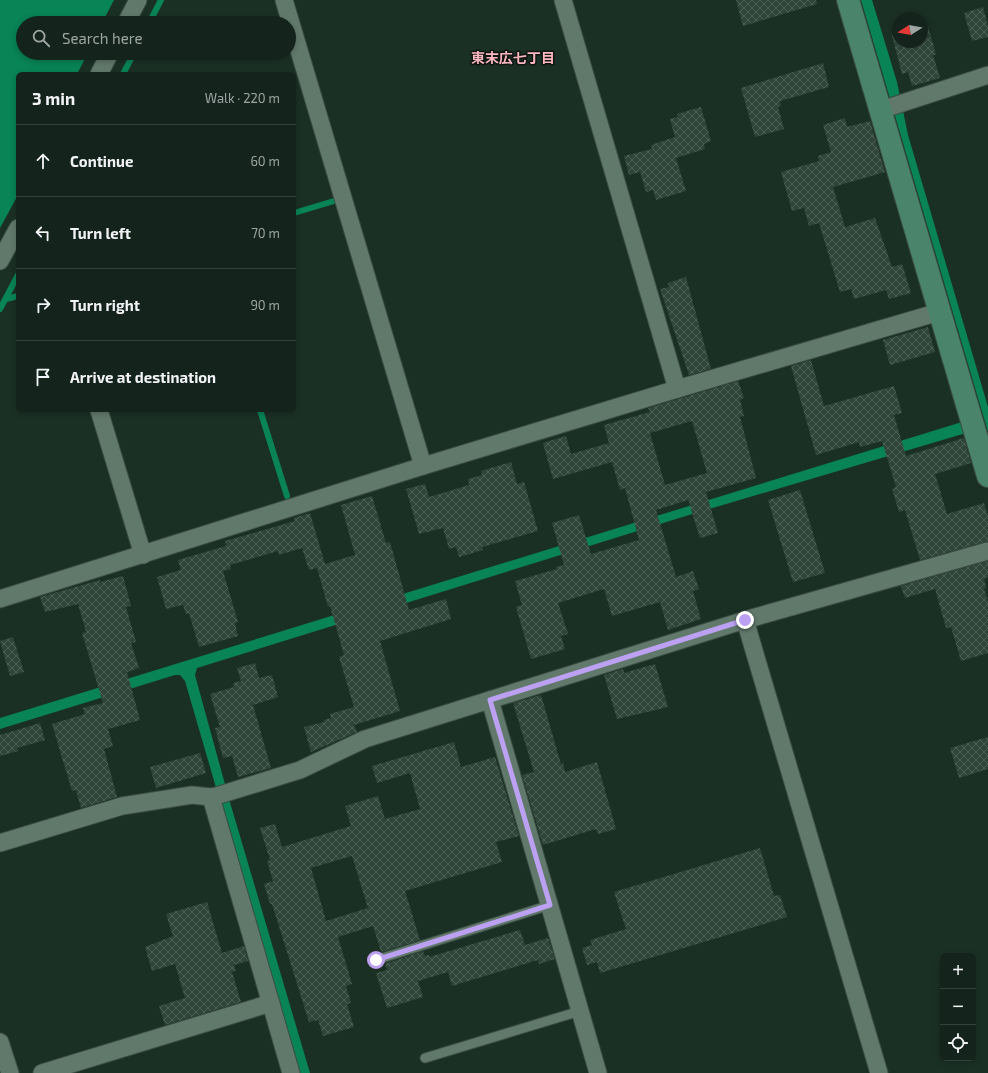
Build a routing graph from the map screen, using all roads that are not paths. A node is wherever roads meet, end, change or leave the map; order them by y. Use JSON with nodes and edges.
{"nodes":[{"id":1,"x":138,"y":0,"type":"edge"},
{"id":2,"x":284,"y":0,"type":"edge"},
{"id":3,"x":563,"y":0,"type":"edge"},
{"id":4,"x":848,"y":0,"type":"edge"},
{"id":5,"x":130,"y":16,"type":"edge"},
{"id":6,"x":289,"y":16,"type":"edge"},
{"id":7,"x":296,"y":40,"type":"edge"},
{"id":8,"x":106,"y":60,"type":"edge"},
{"id":9,"x":100,"y":72,"type":"edge"},
{"id":10,"x":988,"y":75,"type":"edge"},
{"id":11,"x":892,"y":107,"type":"junction"},
{"id":12,"x":16,"y":232,"type":"edge"},
{"id":13,"x":0,"y":261,"type":"edge"},
{"id":14,"x":939,"y":312,"type":"junction"},
{"id":15,"x":677,"y":389,"type":"junction"},
{"id":16,"x":100,"y":412,"type":"edge"},
{"id":17,"x":423,"y":466,"type":"junction"},
{"id":18,"x":988,"y":476,"type":"edge"},
{"id":19,"x":988,"y":551,"type":"edge"},
{"id":20,"x":142,"y":555,"type":"junction"},
{"id":21,"x":0,"y":599,"type":"edge"},
{"id":22,"x":745,"y":620,"type":"junction"},
{"id":23,"x":490,"y":700,"type":"junction"},
{"id":24,"x":219,"y":795,"type":"junction"},
{"id":25,"x":0,"y":843,"type":"edge"},
{"id":26,"x":550,"y":905,"type":"junction"},
{"id":27,"x":376,"y":960,"type":"dead end"},
{"id":28,"x":271,"y":1004,"type":"junction"},
{"id":29,"x":580,"y":1011,"type":"junction"},
{"id":30,"x":0,"y":1042,"type":"edge"},
{"id":31,"x":425,"y":1058,"type":"dead end"},
{"id":32,"x":10,"y":1073,"type":"edge"},
{"id":33,"x":42,"y":1073,"type":"edge"},
{"id":34,"x":291,"y":1073,"type":"edge"},
{"id":35,"x":598,"y":1073,"type":"edge"},
{"id":36,"x":879,"y":1073,"type":"edge"}],
"edges":[{"from":1,"to":5,"type":"street"},
{"from":2,"to":6,"type":"street"},
{"from":3,"to":15,"type":"street"},
{"from":4,"to":11,"type":"street"},
{"from":7,"to":17,"type":"street"},
{"from":8,"to":9,"type":"street"},
{"from":10,"to":11,"type":"street"},
{"from":11,"to":14,"type":"street"},
{"from":12,"to":13,"type":"street"},
{"from":14,"to":15,"type":"street"},
{"from":14,"to":18,"type":"street"},
{"from":15,"to":17,"type":"street"},
{"from":16,"to":20,"type":"street"},
{"from":17,"to":20,"type":"street"},
{"from":19,"to":22,"type":"street"},
{"from":20,"to":21,"type":"street"},
{"from":22,"to":23,"type":"street"},
{"from":22,"to":36,"type":"street"},
{"from":23,"to":24,"type":"street"},
{"from":23,"to":26,"type":"street"},
{"from":24,"to":25,"type":"street"},
{"from":24,"to":28,"type":"street"},
{"from":26,"to":27,"type":"lane"},
{"from":26,"to":29,"type":"street"},
{"from":28,"to":33,"type":"street"},
{"from":28,"to":34,"type":"street"},
{"from":29,"to":31,"type":"lane"},
{"from":29,"to":35,"type":"street"},
{"from":30,"to":32,"type":"street"}]}
